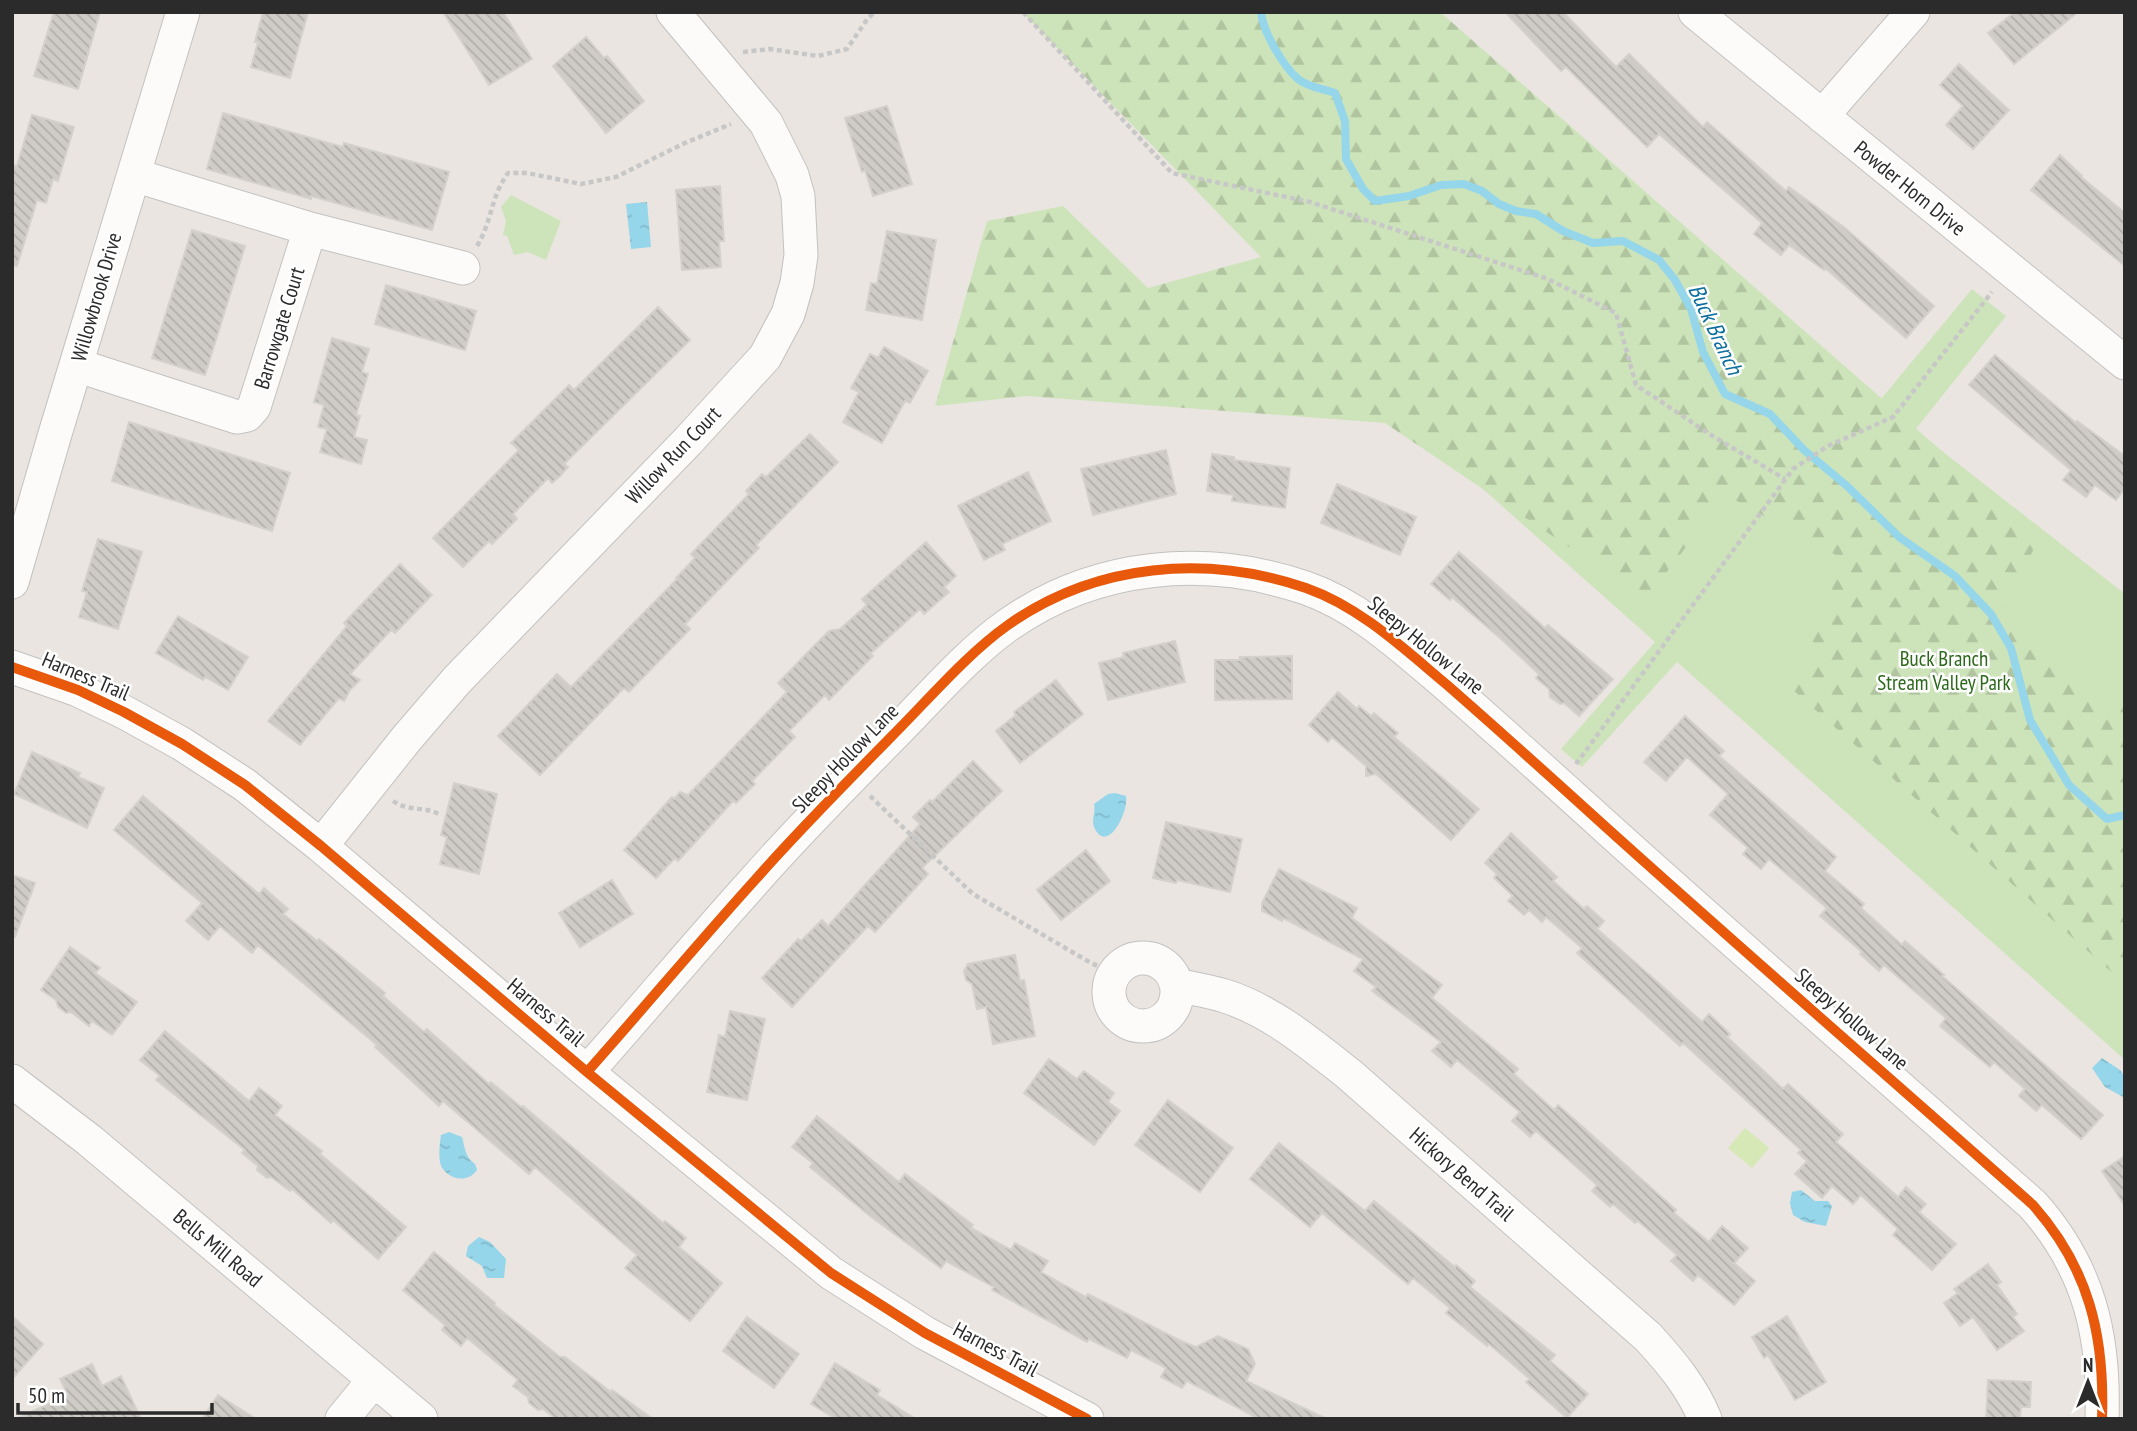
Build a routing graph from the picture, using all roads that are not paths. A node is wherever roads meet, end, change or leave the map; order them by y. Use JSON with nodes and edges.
{"nodes":[{"id":1,"x":183,"y":12,"type":"edge"},
{"id":2,"x":673,"y":12,"type":"edge"},
{"id":3,"x":1695,"y":12,"type":"edge"},
{"id":4,"x":1913,"y":12,"type":"edge"},
{"id":5,"x":1822,"y":116,"type":"junction"},
{"id":6,"x":134,"y":174,"type":"junction"},
{"id":7,"x":310,"y":229,"type":"junction"},
{"id":8,"x":463,"y":268,"type":"road end"},
{"id":9,"x":2125,"y":363,"type":"edge"},
{"id":10,"x":76,"y":365,"type":"junction"},
{"id":11,"x":12,"y":582,"type":"edge"},
{"id":12,"x":12,"y":667,"type":"edge"},
{"id":13,"x":321,"y":846,"type":"junction"},
{"id":14,"x":1177,"y":985,"type":"junction"},
{"id":15,"x":587,"y":1072,"type":"junction"},
{"id":16,"x":12,"y":1081,"type":"edge"},
{"id":17,"x":374,"y":1380,"type":"junction"},
{"id":18,"x":342,"y":1419,"type":"edge"},
{"id":19,"x":421,"y":1419,"type":"edge"},
{"id":20,"x":1087,"y":1419,"type":"edge"},
{"id":21,"x":1705,"y":1419,"type":"edge"},
{"id":22,"x":2102,"y":1419,"type":"edge"}],
"edges":[{"from":1,"to":6,"type":"street","name":"Willowbrook Drive"},
{"from":2,"to":13,"type":"street","name":"Willow Run Court"},
{"from":3,"to":5,"type":"street","name":"Powder Horn Drive"},
{"from":4,"to":5,"type":"street"},
{"from":5,"to":9,"type":"street","name":"Powder Horn Drive"},
{"from":6,"to":7,"type":"street"},
{"from":6,"to":10,"type":"street","name":"Willowbrook Drive"},
{"from":7,"to":8,"type":"street"},
{"from":7,"to":10,"type":"street","name":"Barrowgate Court"},
{"from":10,"to":11,"type":"street","name":"Willowbrook Drive"},
{"from":12,"to":13,"type":"street","name":"Harness Trail"},
{"from":13,"to":15,"type":"street","name":"Harness Trail"},
{"from":14,"to":14,"type":"street"},
{"from":14,"to":21,"type":"street","name":"Hickory Bend Trail"},
{"from":15,"to":20,"type":"street","name":"Harness Trail"},
{"from":15,"to":22,"type":"street","name":"Sleepy Hollow Lane"},
{"from":16,"to":17,"type":"street","name":"Bells Mill Road"},
{"from":17,"to":18,"type":"street"},
{"from":17,"to":19,"type":"street","name":"Bells Mill Road"}]}
